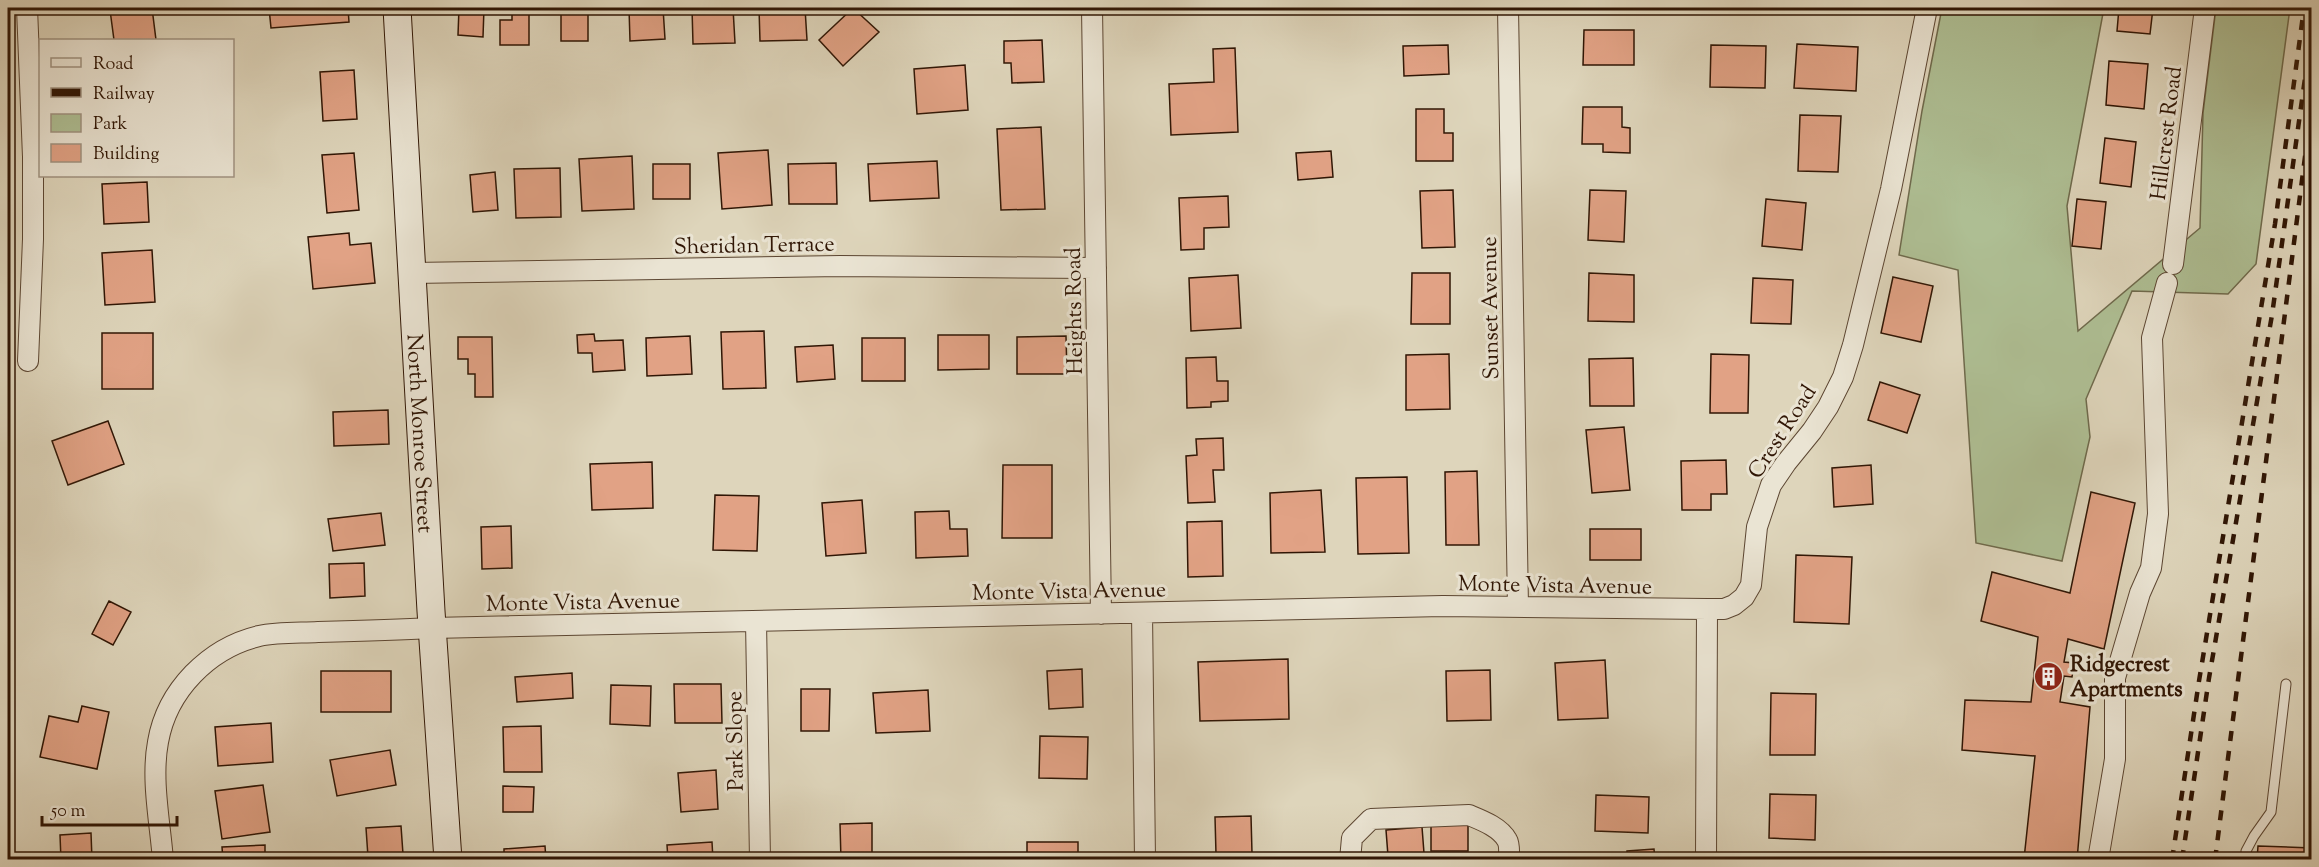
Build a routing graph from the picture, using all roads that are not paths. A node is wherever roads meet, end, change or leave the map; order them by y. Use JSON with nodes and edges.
{"nodes":[{"id":1,"x":27,"y":8,"type":"edge"},
{"id":2,"x":397,"y":8,"type":"edge"},
{"id":3,"x":1092,"y":8,"type":"edge"},
{"id":4,"x":1508,"y":8,"type":"edge"},
{"id":5,"x":1927,"y":8,"type":"edge"},
{"id":6,"x":2205,"y":8,"type":"edge"},
{"id":7,"x":1096,"y":268,"type":"junction"},
{"id":8,"x":412,"y":273,"type":"junction"},
{"id":9,"x":28,"y":361,"type":"dead end"},
{"id":10,"x":1518,"y":607,"type":"junction"},
{"id":11,"x":1707,"y":609,"type":"junction"},
{"id":12,"x":1142,"y":613,"type":"junction"},
{"id":13,"x":1101,"y":614,"type":"junction"},
{"id":14,"x":756,"y":621,"type":"junction"},
{"id":15,"x":432,"y":628,"type":"junction"},
{"id":16,"x":2286,"y":684,"type":"dead end"},
{"id":17,"x":163,"y":860,"type":"edge"},
{"id":18,"x":448,"y":860,"type":"edge"},
{"id":19,"x":760,"y":860,"type":"edge"},
{"id":20,"x":1145,"y":860,"type":"edge"},
{"id":21,"x":1350,"y":860,"type":"edge"},
{"id":22,"x":1509,"y":860,"type":"edge"},
{"id":23,"x":1706,"y":860,"type":"edge"},
{"id":24,"x":2098,"y":860,"type":"edge"},
{"id":25,"x":2246,"y":860,"type":"edge"}],
"edges":[{"from":1,"to":9,"type":"street"},
{"from":2,"to":8,"type":"main road","name":"North Monroe Street"},
{"from":3,"to":7,"type":"street","name":"Heights Road"},
{"from":4,"to":10,"type":"street","name":"Sunset Avenue"},
{"from":5,"to":11,"type":"street","name":"Crest Road"},
{"from":6,"to":24,"type":"street","name":"Hillcrest Road"},
{"from":7,"to":8,"type":"street","name":"Sheridan Terrace"},
{"from":7,"to":13,"type":"street","name":"Heights Road"},
{"from":8,"to":15,"type":"main road","name":"North Monroe Street"},
{"from":10,"to":11,"type":"street","name":"Monte Vista Avenue"},
{"from":10,"to":12,"type":"street","name":"Monte Vista Avenue"},
{"from":11,"to":23,"type":"street"},
{"from":12,"to":13,"type":"street","name":"Monte Vista Avenue"},
{"from":12,"to":20,"type":"street"},
{"from":13,"to":14,"type":"street","name":"Monte Vista Avenue"},
{"from":14,"to":15,"type":"street","name":"Monte Vista Avenue"},
{"from":14,"to":19,"type":"street","name":"Park Slope"},
{"from":15,"to":17,"type":"street","name":"Monte Vista Avenue"},
{"from":15,"to":18,"type":"main road","name":"North Monroe Street"},
{"from":16,"to":25,"type":"lane"},
{"from":21,"to":22,"type":"street"}]}
